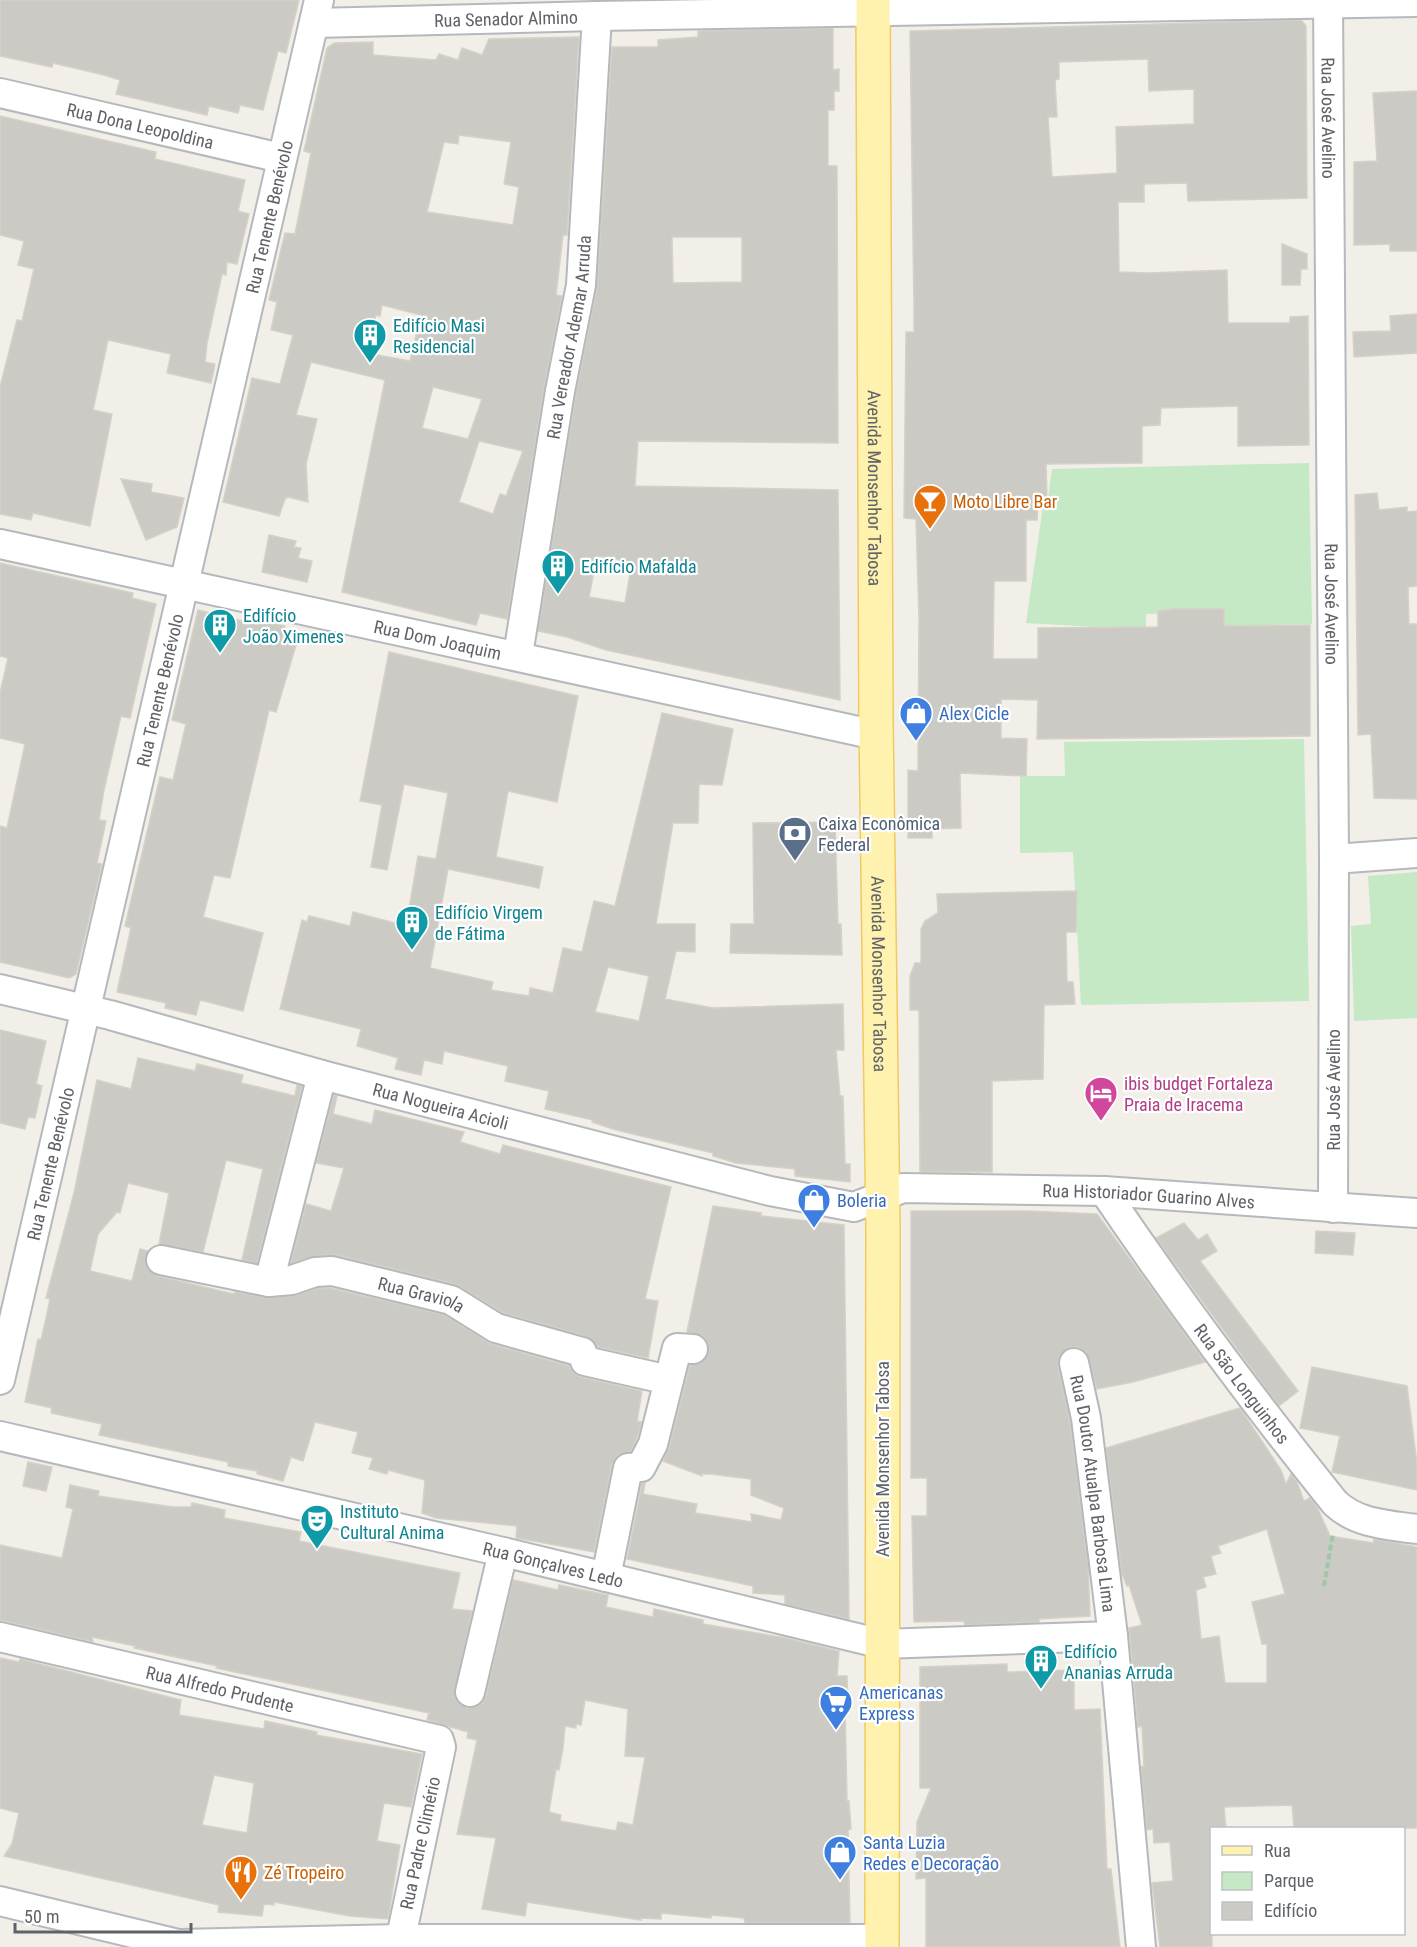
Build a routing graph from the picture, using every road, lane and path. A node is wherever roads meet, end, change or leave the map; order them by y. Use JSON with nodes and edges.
{"nodes":[{"id":1,"x":1328,"y":2,"type":"edge"},
{"id":2,"x":1417,"y":2,"type":"edge"},
{"id":3,"x":873,"y":5,"type":"edge"},
{"id":4,"x":316,"y":12,"type":"edge"},
{"id":5,"x":597,"y":16,"type":"junction"},
{"id":6,"x":0,"y":93,"type":"edge"},
{"id":7,"x":281,"y":159,"type":"junction"},
{"id":8,"x":0,"y":544,"type":"edge"},
{"id":9,"x":185,"y":584,"type":"junction"},
{"id":10,"x":518,"y":655,"type":"junction"},
{"id":11,"x":876,"y":735,"type":"junction"},
{"id":12,"x":1417,"y":853,"type":"edge"},
{"id":13,"x":1334,"y":859,"type":"junction"},
{"id":14,"x":0,"y":989,"type":"edge"},
{"id":15,"x":85,"y":1009,"type":"junction"},
{"id":16,"x":322,"y":1075,"type":"junction"},
{"id":17,"x":1104,"y":1191,"type":"junction"},
{"id":18,"x":882,"y":1196,"type":"junction"},
{"id":19,"x":1333,"y":1208,"type":"junction"},
{"id":20,"x":1417,"y":1213,"type":"edge"},
{"id":21,"x":161,"y":1260,"type":"dead end"},
{"id":22,"x":269,"y":1282,"type":"junction"},
{"id":23,"x":693,"y":1348,"type":"dead end"},
{"id":24,"x":1074,"y":1363,"type":"dead end"},
{"id":25,"x":0,"y":1380,"type":"edge"},
{"id":26,"x":669,"y":1380,"type":"junction"},
{"id":27,"x":0,"y":1436,"type":"edge"},
{"id":28,"x":1338,"y":1506,"type":"junction"},
{"id":29,"x":1417,"y":1529,"type":"edge"},
{"id":30,"x":503,"y":1551,"type":"junction"},
{"id":31,"x":606,"y":1577,"type":"junction"},
{"id":32,"x":1324,"y":1586,"type":"dead end"},
{"id":33,"x":1113,"y":1636,"type":"junction"},
{"id":34,"x":0,"y":1637,"type":"edge"},
{"id":35,"x":882,"y":1644,"type":"junction"},
{"id":36,"x":470,"y":1692,"type":"dead end"},
{"id":37,"x":439,"y":1740,"type":"joint"},
{"id":38,"x":0,"y":1901,"type":"edge"},
{"id":39,"x":399,"y":1943,"type":"edge"},
{"id":40,"x":883,"y":1943,"type":"edge"},
{"id":41,"x":185,"y":1946,"type":"edge"},
{"id":42,"x":1141,"y":1947,"type":"edge"}],
"edges":[{"from":1,"to":2,"type":"street","name":"Rua Senador Almino"},
{"from":1,"to":3,"type":"street","name":"Rua Senador Almino"},
{"from":1,"to":13,"type":"street","name":"Rua José Avelino"},
{"from":3,"to":5,"type":"street","name":"Rua Senador Almino"},
{"from":3,"to":11,"type":"main road","name":"Avenida Monsenhor Tabosa"},
{"from":4,"to":5,"type":"street","name":"Rua Senador Almino"},
{"from":4,"to":7,"type":"street","name":"Rua Tenente Benévolo"},
{"from":5,"to":10,"type":"street","name":"Rua Vereador Ademar Arruda"},
{"from":6,"to":7,"type":"street","name":"Rua Dona Leopoldina"},
{"from":7,"to":9,"type":"street","name":"Rua Tenente Benévolo"},
{"from":8,"to":9,"type":"street","name":"Rua Dom Joaquim"},
{"from":9,"to":10,"type":"street","name":"Rua Dom Joaquim"},
{"from":9,"to":15,"type":"street","name":"Rua Tenente Benévolo"},
{"from":10,"to":11,"type":"street","name":"Rua Dom Joaquim"},
{"from":11,"to":18,"type":"main road","name":"Avenida Monsenhor Tabosa"},
{"from":12,"to":13,"type":"street"},
{"from":13,"to":19,"type":"street","name":"Rua José Avelino"},
{"from":14,"to":15,"type":"street","name":"Rua Nogueira Acioli"},
{"from":15,"to":16,"type":"street","name":"Rua Nogueira Acioli"},
{"from":15,"to":25,"type":"street","name":"Rua Tenente Benévolo"},
{"from":16,"to":18,"type":"street","name":"Rua Nogueira Acioli"},
{"from":16,"to":22,"type":"street"},
{"from":17,"to":18,"type":"street","name":"Rua Historiador Guarino Alves"},
{"from":17,"to":19,"type":"street","name":"Rua Historiador Guarino Alves"},
{"from":17,"to":28,"type":"street","name":"Rua São Longuinhos"},
{"from":18,"to":35,"type":"main road","name":"Avenida Monsenhor Tabosa"},
{"from":19,"to":20,"type":"street","name":"Rua Historiador Guarino Alves"},
{"from":21,"to":22,"type":"street","name":"Rua Graviola"},
{"from":22,"to":26,"type":"street","name":"Rua Graviola"},
{"from":23,"to":26,"type":"street"},
{"from":24,"to":33,"type":"street","name":"Rua Doutor Atualpa Barbosa Lima"},
{"from":26,"to":31,"type":"street"},
{"from":27,"to":30,"type":"street","name":"Rua Gonçalves Ledo"},
{"from":28,"to":29,"type":"street"},
{"from":28,"to":32,"type":"path"},
{"from":30,"to":31,"type":"street","name":"Rua Gonçalves Ledo"},
{"from":30,"to":36,"type":"street"},
{"from":31,"to":35,"type":"street","name":"Rua Gonçalves Ledo"},
{"from":33,"to":35,"type":"street","name":"Rua Gonçalves Ledo"},
{"from":33,"to":42,"type":"street","name":"Rua Doutor Atualpa Barbosa Lima"},
{"from":34,"to":37,"type":"street","name":"Rua Alfredo Prudente"},
{"from":35,"to":40,"type":"main road","name":"Avenida Monsenhor Tabosa"},
{"from":37,"to":39,"type":"street","name":"Rua Padre Climério"},
{"from":38,"to":41,"type":"street"},
{"from":39,"to":40,"type":"street"},
{"from":39,"to":41,"type":"street"}]}
